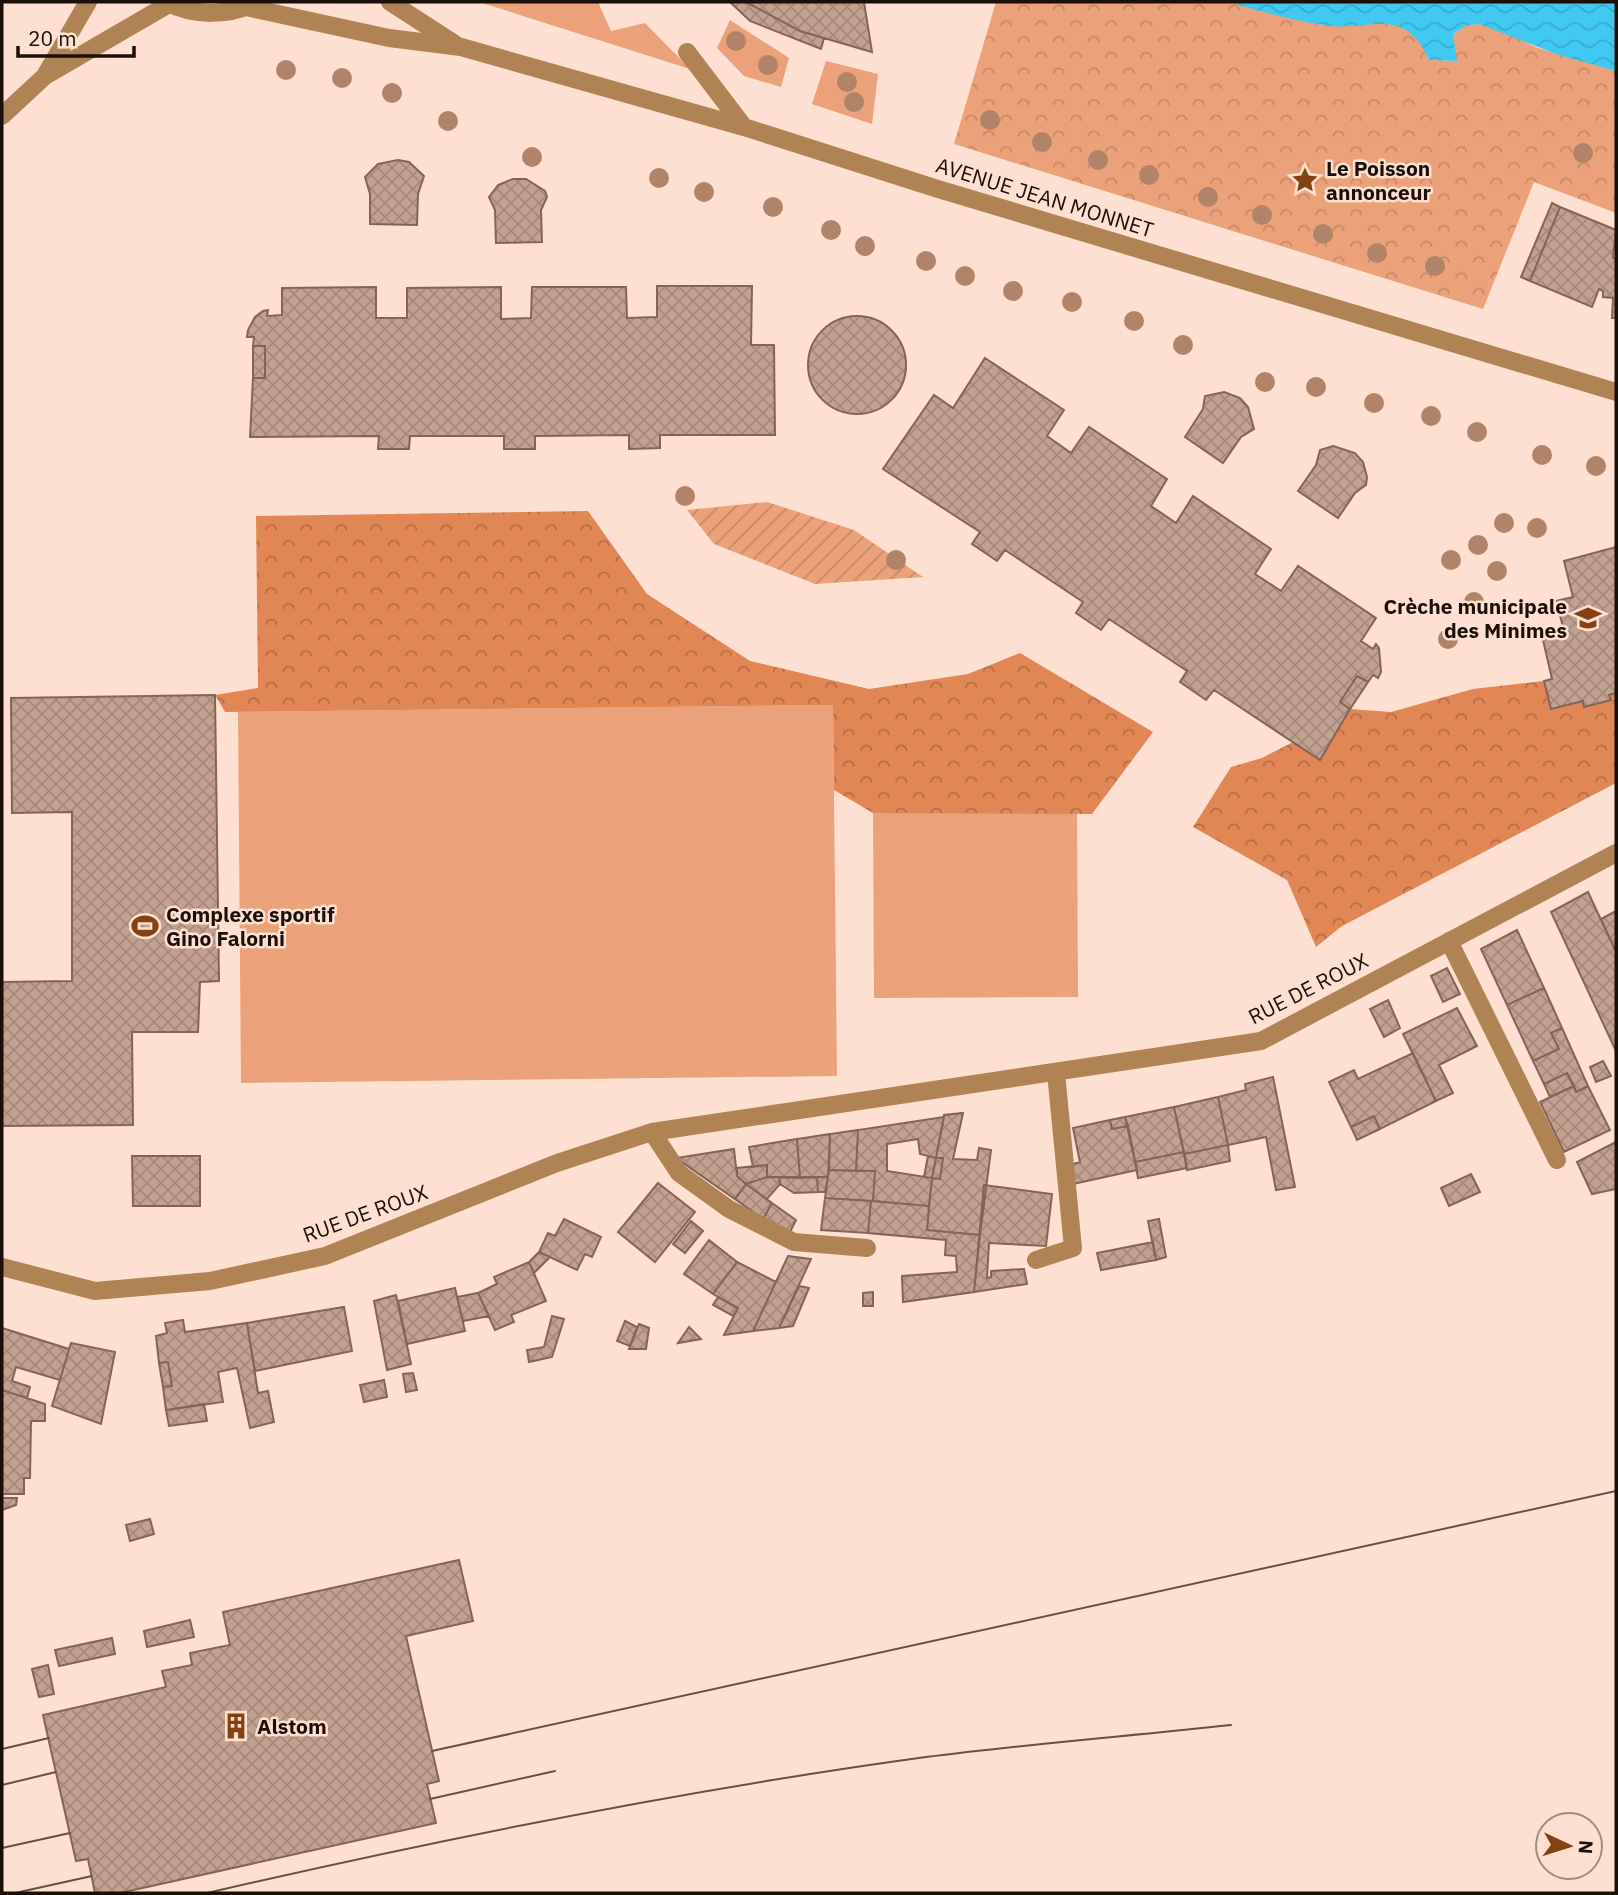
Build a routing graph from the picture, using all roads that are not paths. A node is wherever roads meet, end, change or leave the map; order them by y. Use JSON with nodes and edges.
{"nodes":[{"id":1,"x":88,"y":2,"type":"edge"},
{"id":2,"x":390,"y":2,"type":"edge"},
{"id":3,"x":168,"y":3,"type":"edge"},
{"id":4,"x":252,"y":4,"type":"edge"},
{"id":5,"x":461,"y":47,"type":"junction"},
{"id":6,"x":687,"y":52,"type":"dead end"},
{"id":7,"x":45,"y":76,"type":"junction"},
{"id":8,"x":2,"y":116,"type":"edge"},
{"id":9,"x":744,"y":127,"type":"junction"},
{"id":10,"x":1616,"y":392,"type":"edge"},
{"id":11,"x":1616,"y":853,"type":"edge"},
{"id":12,"x":1449,"y":941,"type":"junction"},
{"id":13,"x":1056,"y":1073,"type":"junction"},
{"id":14,"x":652,"y":1132,"type":"junction"},
{"id":15,"x":1557,"y":1160,"type":"dead end"},
{"id":16,"x":867,"y":1248,"type":"dead end"},
{"id":17,"x":1036,"y":1260,"type":"dead end"},
{"id":18,"x":2,"y":1267,"type":"edge"}],
"edges":[{"from":1,"to":7,"type":"street"},
{"from":2,"to":5,"type":"street","name":"AVENUE JEAN MONNET"},
{"from":3,"to":4,"type":"street"},
{"from":3,"to":7,"type":"street"},
{"from":4,"to":5,"type":"street","name":"AVENUE JEAN MONNET"},
{"from":5,"to":9,"type":"street","name":"AVENUE JEAN MONNET"},
{"from":6,"to":9,"type":"street"},
{"from":7,"to":8,"type":"street"},
{"from":9,"to":10,"type":"street","name":"AVENUE JEAN MONNET"},
{"from":11,"to":12,"type":"street","name":"RUE DE ROUX"},
{"from":12,"to":13,"type":"street","name":"RUE DE ROUX"},
{"from":12,"to":15,"type":"street"},
{"from":13,"to":14,"type":"street","name":"RUE DE ROUX"},
{"from":13,"to":17,"type":"street"},
{"from":14,"to":16,"type":"street"},
{"from":14,"to":18,"type":"street","name":"RUE DE ROUX"}]}
